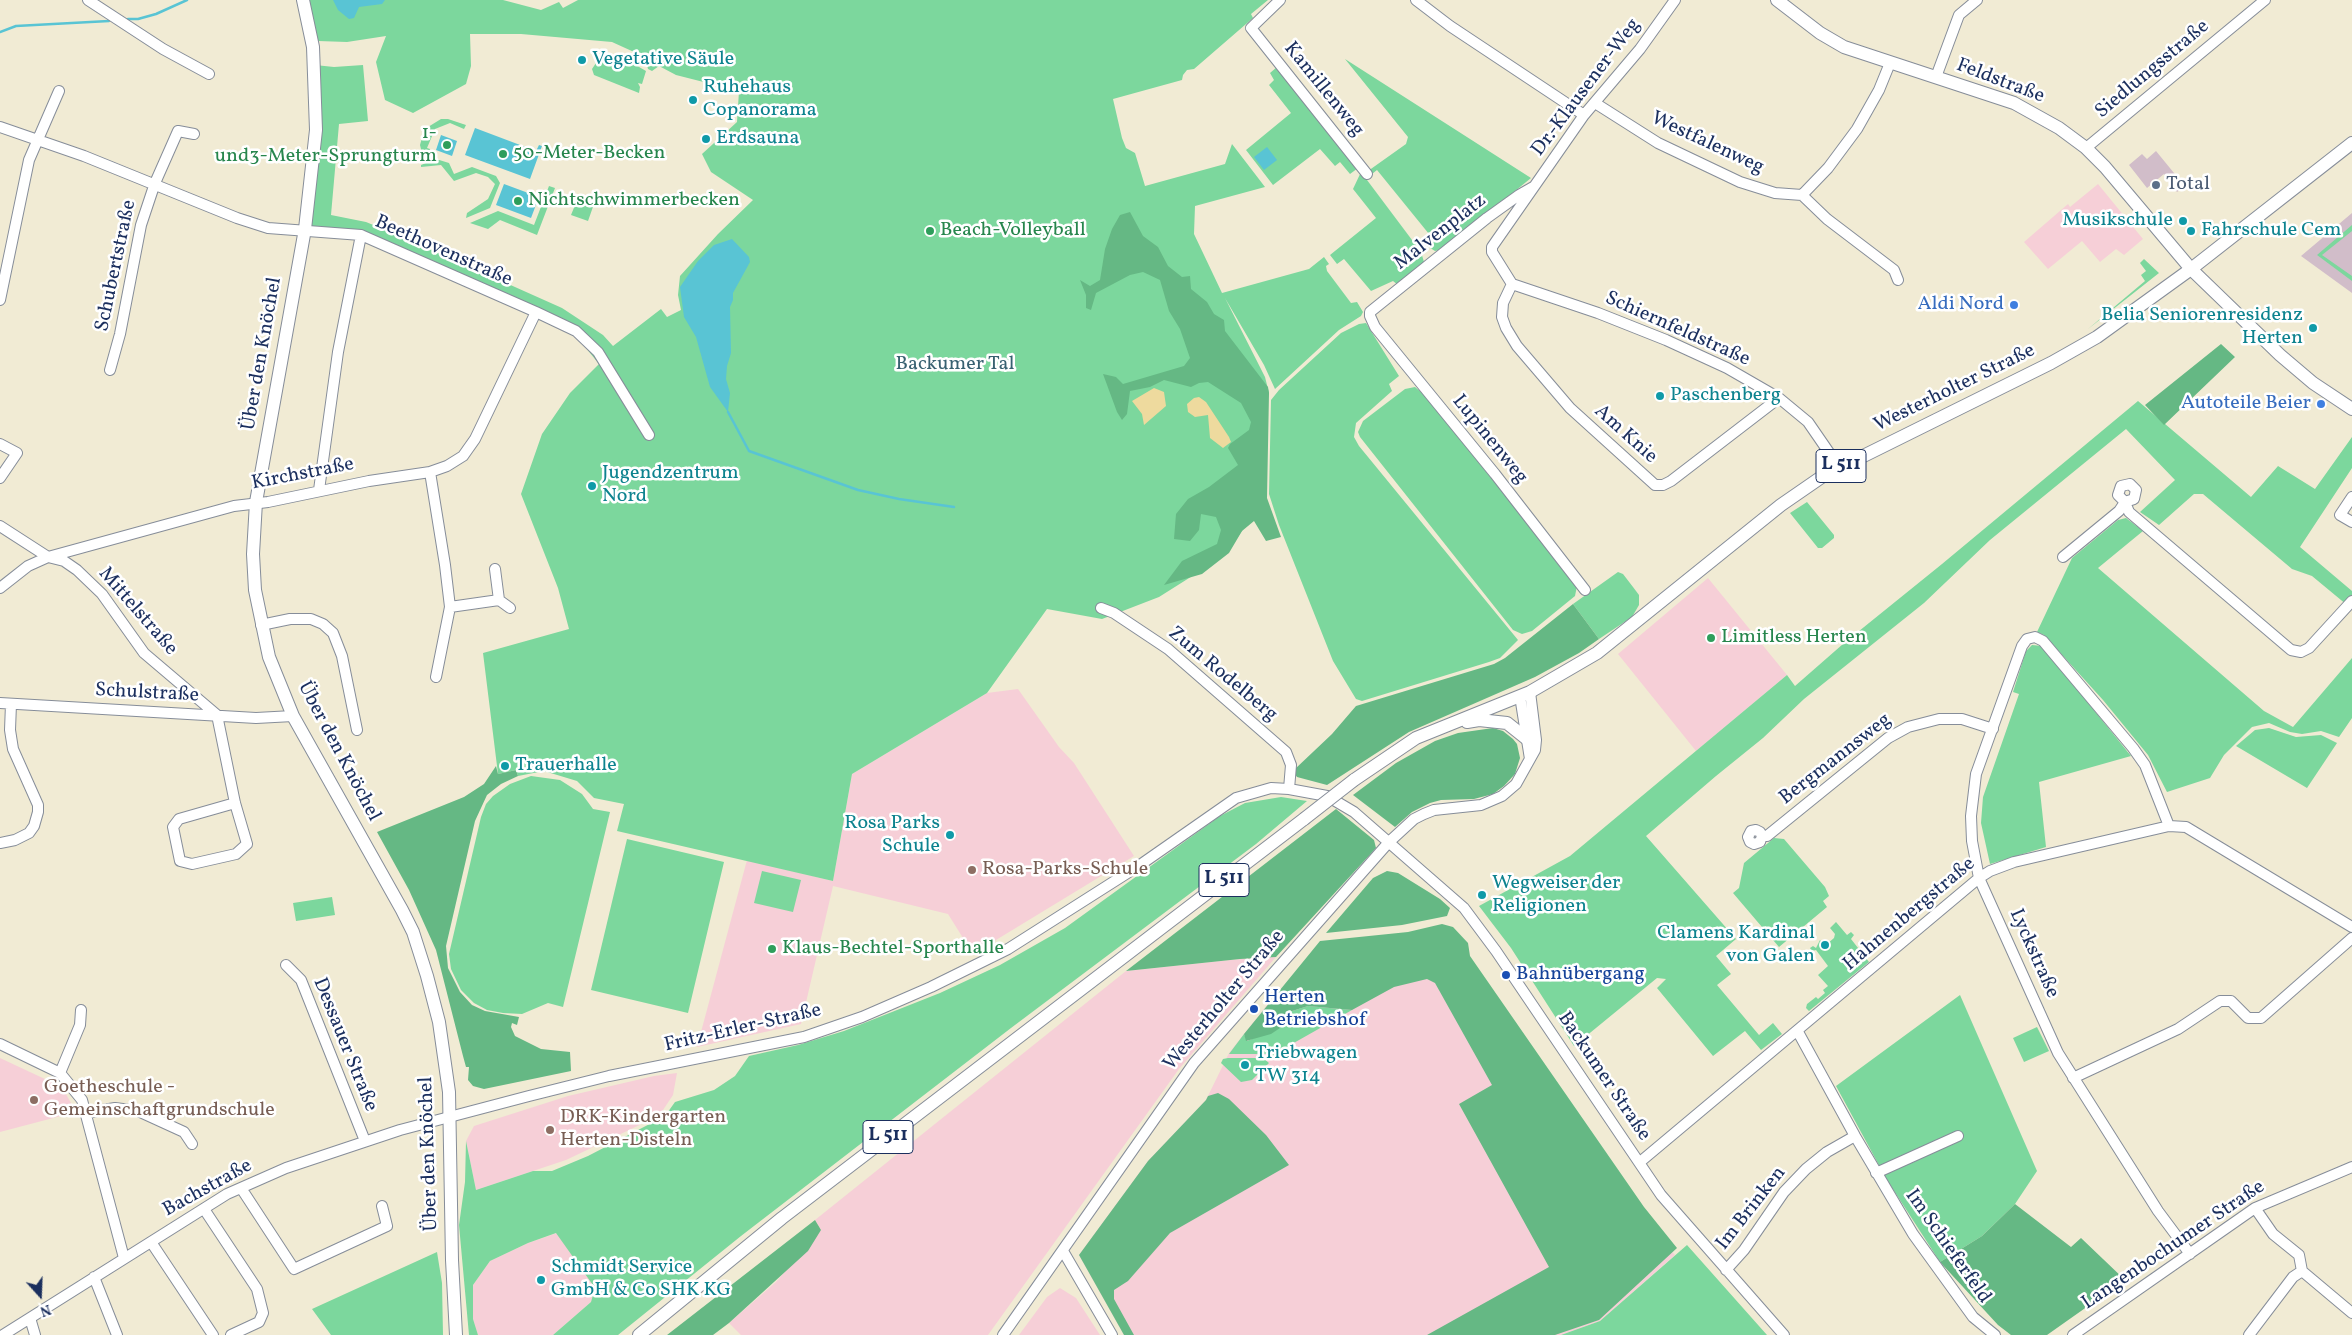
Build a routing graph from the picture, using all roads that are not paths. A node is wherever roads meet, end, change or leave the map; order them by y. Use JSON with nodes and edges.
{"nodes":[{"id":1,"x":88,"y":0,"type":"edge"},
{"id":2,"x":303,"y":0,"type":"edge"},
{"id":3,"x":1280,"y":0,"type":"edge"},
{"id":4,"x":1675,"y":0,"type":"edge"},
{"id":5,"x":1777,"y":0,"type":"edge"},
{"id":6,"x":1977,"y":0,"type":"edge"},
{"id":7,"x":2265,"y":0,"type":"edge"},
{"id":8,"x":1420,"y":1,"type":"edge"},
{"id":9,"x":1890,"y":63,"type":"junction"},
{"id":10,"x":209,"y":74,"type":"dead end"},
{"id":11,"x":1936,"y":78,"type":"junction"},
{"id":12,"x":59,"y":91,"type":"dead end"},
{"id":13,"x":1595,"y":103,"type":"junction"},
{"id":14,"x":1584,"y":115,"type":"junction"},
{"id":15,"x":0,"y":127,"type":"edge"},
{"id":16,"x":194,"y":134,"type":"dead end"},
{"id":17,"x":38,"y":141,"type":"junction"},
{"id":18,"x":2352,"y":143,"type":"edge"},
{"id":19,"x":2086,"y":148,"type":"junction"},
{"id":20,"x":1367,"y":174,"type":"dead end"},
{"id":21,"x":155,"y":183,"type":"junction"},
{"id":22,"x":1536,"y":186,"type":"junction"},
{"id":23,"x":1802,"y":195,"type":"junction"},
{"id":24,"x":304,"y":229,"type":"junction"},
{"id":25,"x":361,"y":235,"type":"junction"},
{"id":26,"x":2191,"y":269,"type":"junction"},
{"id":27,"x":1898,"y":280,"type":"dead end"},
{"id":28,"x":1512,"y":284,"type":"junction"},
{"id":29,"x":0,"y":300,"type":"edge"},
{"id":30,"x":536,"y":312,"type":"junction"},
{"id":31,"x":1370,"y":312,"type":"joint"},
{"id":32,"x":110,"y":370,"type":"dead end"},
{"id":33,"x":1778,"y":398,"type":"junction"},
{"id":34,"x":2352,"y":409,"type":"edge"},
{"id":35,"x":650,"y":435,"type":"dead end"},
{"id":36,"x":0,"y":444,"type":"edge"},
{"id":37,"x":1839,"y":467,"type":"junction"},
{"id":38,"x":430,"y":472,"type":"junction"},
{"id":39,"x":0,"y":478,"type":"edge"},
{"id":40,"x":319,"y":490,"type":"junction"},
{"id":41,"x":2352,"y":497,"type":"edge"},
{"id":42,"x":256,"y":502,"type":"junction"},
{"id":43,"x":2352,"y":522,"type":"edge"},
{"id":44,"x":0,"y":526,"type":"edge"},
{"id":45,"x":2063,"y":556,"type":"dead end"},
{"id":46,"x":48,"y":557,"type":"junction"},
{"id":47,"x":496,"y":569,"type":"dead end"},
{"id":48,"x":0,"y":588,"type":"edge"},
{"id":49,"x":1585,"y":590,"type":"dead end"},
{"id":50,"x":499,"y":600,"type":"junction"},
{"id":51,"x":2352,"y":601,"type":"edge"},
{"id":52,"x":450,"y":607,"type":"junction"},
{"id":53,"x":510,"y":608,"type":"dead end"},
{"id":54,"x":1101,"y":608,"type":"dead end"},
{"id":55,"x":261,"y":625,"type":"junction"},
{"id":56,"x":436,"y":677,"type":"dead end"},
{"id":57,"x":1525,"y":694,"type":"junction"},
{"id":58,"x":0,"y":703,"type":"edge"},
{"id":59,"x":11,"y":704,"type":"junction"},
{"id":60,"x":217,"y":715,"type":"junction"},
{"id":61,"x":293,"y":716,"type":"junction"},
{"id":62,"x":1450,"y":724,"type":"junction"},
{"id":63,"x":1993,"y":729,"type":"junction"},
{"id":64,"x":357,"y":730,"type":"dead end"},
{"id":65,"x":1527,"y":740,"type":"junction"},
{"id":66,"x":1530,"y":760,"type":"junction"},
{"id":67,"x":1290,"y":789,"type":"junction"},
{"id":68,"x":235,"y":804,"type":"junction"},
{"id":69,"x":2169,"y":826,"type":"junction"},
{"id":70,"x":1762,"y":836,"type":"dead end"},
{"id":71,"x":1389,"y":842,"type":"junction"},
{"id":72,"x":0,"y":843,"type":"edge"},
{"id":73,"x":1979,"y":878,"type":"junction"},
{"id":74,"x":2352,"y":927,"type":"edge"},
{"id":75,"x":2352,"y":938,"type":"edge"},
{"id":76,"x":286,"y":965,"type":"dead end"},
{"id":77,"x":81,"y":1010,"type":"dead end"},
{"id":78,"x":1798,"y":1032,"type":"junction"},
{"id":79,"x":0,"y":1044,"type":"edge"},
{"id":80,"x":60,"y":1073,"type":"junction"},
{"id":81,"x":2072,"y":1078,"type":"junction"},
{"id":82,"x":86,"y":1113,"type":"junction"},
{"id":83,"x":450,"y":1117,"type":"junction"},
{"id":84,"x":1854,"y":1136,"type":"junction"},
{"id":85,"x":1958,"y":1136,"type":"dead end"},
{"id":86,"x":365,"y":1141,"type":"junction"},
{"id":87,"x":192,"y":1144,"type":"dead end"},
{"id":88,"x":1640,"y":1162,"type":"junction"},
{"id":89,"x":2352,"y":1167,"type":"edge"},
{"id":90,"x":1876,"y":1172,"type":"junction"},
{"id":91,"x":241,"y":1188,"type":"junction"},
{"id":92,"x":382,"y":1206,"type":"dead end"},
{"id":93,"x":2255,"y":1208,"type":"junction"},
{"id":94,"x":204,"y":1209,"type":"junction"},
{"id":95,"x":151,"y":1242,"type":"junction"},
{"id":96,"x":1063,"y":1251,"type":"junction"},
{"id":97,"x":2190,"y":1254,"type":"junction"},
{"id":98,"x":124,"y":1258,"type":"junction"},
{"id":99,"x":1726,"y":1270,"type":"junction"},
{"id":100,"x":2302,"y":1271,"type":"junction"},
{"id":101,"x":94,"y":1278,"type":"junction"},
{"id":102,"x":2352,"y":1312,"type":"edge"},
{"id":103,"x":30,"y":1318,"type":"junction"},
{"id":104,"x":640,"y":1334,"type":"edge"},
{"id":105,"x":3,"y":1335,"type":"edge"},
{"id":106,"x":34,"y":1335,"type":"edge"},
{"id":107,"x":117,"y":1335,"type":"edge"},
{"id":108,"x":213,"y":1335,"type":"edge"},
{"id":109,"x":231,"y":1335,"type":"edge"},
{"id":110,"x":456,"y":1335,"type":"edge"},
{"id":111,"x":1003,"y":1335,"type":"edge"},
{"id":112,"x":1112,"y":1335,"type":"edge"},
{"id":113,"x":1784,"y":1335,"type":"edge"},
{"id":114,"x":1995,"y":1335,"type":"edge"},
{"id":115,"x":2073,"y":1335,"type":"edge"},
{"id":116,"x":2249,"y":1335,"type":"edge"}],
"edges":[{"from":1,"to":10,"type":"street"},
{"from":2,"to":24,"type":"main road","name":"Über den Knöchel"},
{"from":3,"to":20,"type":"street","name":"Kamillenweg"},
{"from":4,"to":13,"type":"street","name":"Dr.-Klausener-Weg"},
{"from":5,"to":9,"type":"main road","name":"Feldstraße"},
{"from":6,"to":11,"type":"street"},
{"from":7,"to":19,"type":"street","name":"Siedlungsstraße"},
{"from":8,"to":14,"type":"street"},
{"from":9,"to":11,"type":"main road","name":"Feldstraße"},
{"from":9,"to":23,"type":"street"},
{"from":11,"to":19,"type":"main road","name":"Feldstraße"},
{"from":12,"to":17,"type":"street"},
{"from":13,"to":14,"type":"street","name":"Dr.-Klausener-Weg"},
{"from":13,"to":23,"type":"street","name":"Westfalenweg"},
{"from":14,"to":22,"type":"street","name":"Dr.-Klausener-Weg"},
{"from":15,"to":17,"type":"street","name":"Beethovenstraße"},
{"from":16,"to":21,"type":"street","name":"Schubertstraße"},
{"from":17,"to":21,"type":"street","name":"Beethovenstraße"},
{"from":17,"to":29,"type":"street"},
{"from":18,"to":26,"type":"main road","name":"Westerholter Straße","number":"L 511"},
{"from":19,"to":26,"type":"main road","name":"Feldstraße"},
{"from":21,"to":24,"type":"street","name":"Beethovenstraße"},
{"from":21,"to":32,"type":"street","name":"Schubertstraße"},
{"from":22,"to":28,"type":"street","name":"Dr.-Klausener-Weg"},
{"from":22,"to":31,"type":"street","name":"Malvenplatz"},
{"from":23,"to":27,"type":"street"},
{"from":24,"to":25,"type":"street","name":"Beethovenstraße"},
{"from":24,"to":42,"type":"main road","name":"Über den Knöchel"},
{"from":25,"to":30,"type":"street","name":"Beethovenstraße"},
{"from":25,"to":40,"type":"street"},
{"from":26,"to":34,"type":"main road","name":"Feldstraße"},
{"from":26,"to":37,"type":"main road","name":"Westerholter Straße","number":"L 511"},
{"from":28,"to":33,"type":"street","name":"Schiernfeldstraße"},
{"from":28,"to":33,"type":"street","name":"Am Knie"},
{"from":30,"to":35,"type":"street","name":"Beethovenstraße"},
{"from":30,"to":38,"type":"street","name":"Kirchstraße"},
{"from":31,"to":49,"type":"street","name":"Lupinenweg"},
{"from":33,"to":37,"type":"street","name":"Schiernfeldstraße"},
{"from":36,"to":39,"type":"street"},
{"from":37,"to":57,"type":"main road","name":"Westerholter Straße","number":"L 511"},
{"from":38,"to":40,"type":"street","name":"Kirchstraße"},
{"from":38,"to":52,"type":"street"},
{"from":40,"to":42,"type":"street","name":"Kirchstraße"},
{"from":41,"to":43,"type":"street"},
{"from":42,"to":46,"type":"street","name":"Kirchstraße"},
{"from":42,"to":55,"type":"main road","name":"Über den Knöchel"},
{"from":44,"to":46,"type":"street","name":"Mittelstraße"},
{"from":45,"to":51,"type":"street"},
{"from":46,"to":48,"type":"street","name":"Kirchstraße"},
{"from":46,"to":60,"type":"street","name":"Mittelstraße"},
{"from":47,"to":50,"type":"street"},
{"from":50,"to":52,"type":"street"},
{"from":50,"to":53,"type":"street"},
{"from":52,"to":56,"type":"street"},
{"from":54,"to":67,"type":"street","name":"Zum Rodelberg"},
{"from":55,"to":61,"type":"main road","name":"Über den Knöchel"},
{"from":55,"to":64,"type":"street"},
{"from":57,"to":62,"type":"main road","number":"L 511"},
{"from":57,"to":65,"type":"street"},
{"from":57,"to":66,"type":"street","name":"Westerholter Straße"},
{"from":58,"to":59,"type":"street","name":"Schulstraße"},
{"from":59,"to":60,"type":"street","name":"Schulstraße"},
{"from":59,"to":72,"type":"street"},
{"from":60,"to":61,"type":"street","name":"Schulstraße"},
{"from":60,"to":68,"type":"street"},
{"from":61,"to":83,"type":"main road","name":"Über den Knöchel"},
{"from":62,"to":65,"type":"main road"},
{"from":62,"to":104,"type":"main road","number":"L 511","bridge":true},
{"from":63,"to":69,"type":"street","name":"Lyckstraße"},
{"from":63,"to":70,"type":"street","name":"Bergmannsweg"},
{"from":63,"to":73,"type":"street","name":"Lyckstraße"},
{"from":65,"to":66,"type":"street"},
{"from":66,"to":71,"type":"street","name":"Westerholter Straße"},
{"from":67,"to":71,"type":"street","name":"Fritz-Erler-Straße"},
{"from":67,"to":83,"type":"street","name":"Fritz-Erler-Straße"},
{"from":68,"to":68,"type":"street"},
{"from":69,"to":73,"type":"street","name":"Hahnenbergstraße"},
{"from":69,"to":74,"type":"street","name":"Hahnenbergstraße"},
{"from":71,"to":88,"type":"street","name":"Backumer Straße"},
{"from":71,"to":96,"type":"street","name":"Westerholter Straße"},
{"from":73,"to":78,"type":"street","name":"Hahnenbergstraße"},
{"from":73,"to":81,"type":"street","name":"Lyckstraße"},
{"from":75,"to":81,"type":"street"},
{"from":76,"to":86,"type":"street","name":"Dessauer Straße"},
{"from":77,"to":80,"type":"street"},
{"from":78,"to":84,"type":"street","name":"Im Schieferfeld"},
{"from":78,"to":88,"type":"street","name":"Hahnenbergstraße"},
{"from":79,"to":80,"type":"street"},
{"from":80,"to":82,"type":"street"},
{"from":81,"to":97,"type":"street","name":"Lyckstraße"},
{"from":82,"to":87,"type":"street"},
{"from":82,"to":98,"type":"street"},
{"from":83,"to":86,"type":"street","name":"Bachstraße"},
{"from":83,"to":110,"type":"main road","name":"Über den Knöchel"},
{"from":84,"to":90,"type":"street","name":"Im Schieferfeld"},
{"from":84,"to":99,"type":"street","name":"Im Brinken"},
{"from":85,"to":90,"type":"street","name":"Im Schieferfeld"},
{"from":86,"to":91,"type":"street","name":"Bachstraße"},
{"from":88,"to":99,"type":"street","name":"Backumer Straße"},
{"from":89,"to":93,"type":"street","name":"Langenbochumer Straße"},
{"from":90,"to":114,"type":"street","name":"Im Schieferfeld"},
{"from":91,"to":92,"type":"street"},
{"from":91,"to":94,"type":"street","name":"Bachstraße"},
{"from":93,"to":97,"type":"street","name":"Langenbochumer Straße"},
{"from":93,"to":100,"type":"street"},
{"from":94,"to":95,"type":"street","name":"Bachstraße"},
{"from":94,"to":109,"type":"street"},
{"from":95,"to":98,"type":"street","name":"Bachstraße"},
{"from":95,"to":108,"type":"street"},
{"from":96,"to":111,"type":"street","name":"Westerholter Straße"},
{"from":96,"to":112,"type":"street"},
{"from":97,"to":115,"type":"street","name":"Langenbochumer Straße"},
{"from":98,"to":101,"type":"street","name":"Bachstraße"},
{"from":99,"to":113,"type":"street","name":"Backumer Straße"},
{"from":100,"to":102,"type":"street"},
{"from":100,"to":116,"type":"street"},
{"from":101,"to":103,"type":"street","name":"Bachstraße"},
{"from":101,"to":107,"type":"street"},
{"from":103,"to":105,"type":"street","name":"Bachstraße"},
{"from":103,"to":106,"type":"street"}]}
